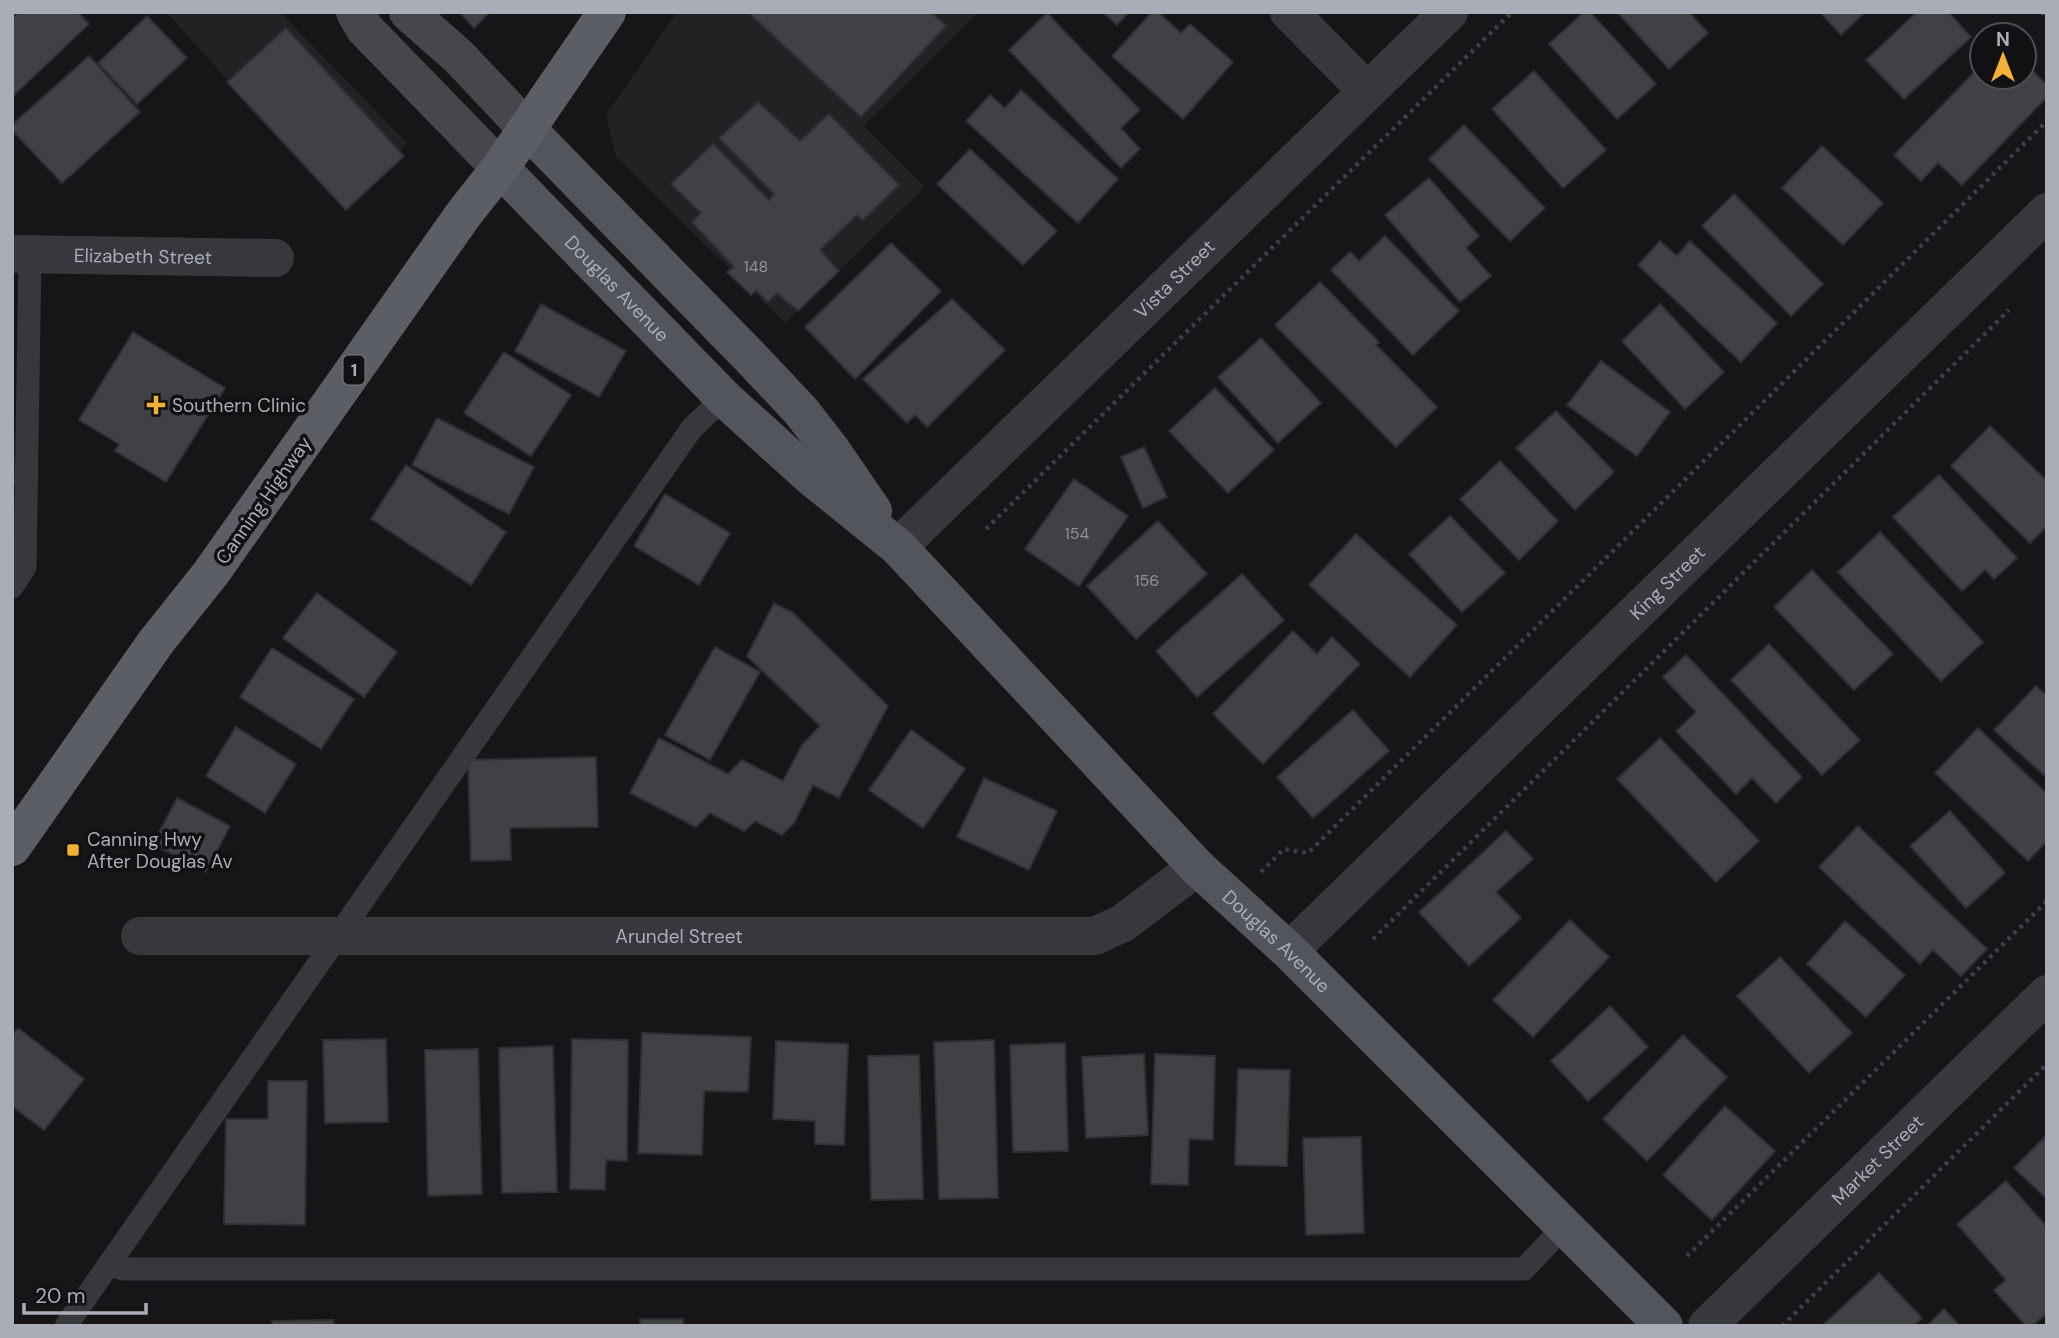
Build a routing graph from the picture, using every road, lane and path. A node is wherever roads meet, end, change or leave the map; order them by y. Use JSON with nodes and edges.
{"nodes":[{"id":1,"x":355,"y":12,"type":"edge"},
{"id":2,"x":408,"y":12,"type":"edge"},
{"id":3,"x":607,"y":12,"type":"edge"},
{"id":4,"x":1289,"y":12,"type":"edge"},
{"id":5,"x":1450,"y":12,"type":"edge"},
{"id":6,"x":1512,"y":12,"type":"edge"},
{"id":7,"x":2042,"y":12,"type":"edge"},
{"id":8,"x":2047,"y":17,"type":"edge"},
{"id":9,"x":1367,"y":91,"type":"junction"},
{"id":10,"x":2047,"y":121,"type":"edge"},
{"id":11,"x":527,"y":129,"type":"junction"},
{"id":12,"x":500,"y":168,"type":"junction"},
{"id":13,"x":2047,"y":212,"type":"edge"},
{"id":14,"x":21,"y":255,"type":"edge"},
{"id":15,"x":275,"y":258,"type":"dead end"},
{"id":16,"x":2017,"y":302,"type":"dead end"},
{"id":17,"x":724,"y":398,"type":"junction"},
{"id":18,"x":986,"y":529,"type":"dead end"},
{"id":19,"x":898,"y":547,"type":"junction"},
{"id":20,"x":12,"y":587,"type":"edge"},
{"id":21,"x":12,"y":847,"type":"edge"},
{"id":22,"x":1197,"y":867,"type":"junction"},
{"id":23,"x":1233,"y":900,"type":"junction"},
{"id":24,"x":2047,"y":901,"type":"edge"},
{"id":25,"x":140,"y":936,"type":"dead end"},
{"id":26,"x":338,"y":936,"type":"junction"},
{"id":27,"x":1373,"y":939,"type":"dead end"},
{"id":28,"x":1289,"y":951,"type":"junction"},
{"id":29,"x":2047,"y":994,"type":"edge"},
{"id":30,"x":2047,"y":1064,"type":"edge"},
{"id":31,"x":1565,"y":1226,"type":"junction"},
{"id":32,"x":1687,"y":1256,"type":"dead end"},
{"id":33,"x":111,"y":1263,"type":"junction"},
{"id":34,"x":66,"y":1326,"type":"edge"},
{"id":35,"x":1664,"y":1326,"type":"edge"},
{"id":36,"x":1707,"y":1326,"type":"edge"},
{"id":37,"x":1782,"y":1326,"type":"edge"}],
"edges":[{"from":1,"to":12,"type":"main road","name":"Douglas Avenue"},
{"from":2,"to":11,"type":"main road","name":"Douglas Avenue"},
{"from":3,"to":11,"type":"highway","name":"Canning Highway","number":"1"},
{"from":4,"to":9,"type":"street"},
{"from":5,"to":9,"type":"street","name":"Vista Street"},
{"from":6,"to":18,"type":"path"},
{"from":7,"to":8,"type":"path"},
{"from":9,"to":19,"type":"street","name":"Vista Street"},
{"from":10,"to":23,"type":"path"},
{"from":11,"to":12,"type":"highway","name":"Canning Highway","number":"1"},
{"from":11,"to":19,"type":"main road","name":"Douglas Avenue"},
{"from":12,"to":17,"type":"main road","name":"Douglas Avenue"},
{"from":12,"to":21,"type":"highway","name":"Canning Highway","number":"1"},
{"from":13,"to":28,"type":"street","name":"King Street"},
{"from":14,"to":15,"type":"street","name":"Elizabeth Street"},
{"from":14,"to":20,"type":"lane"},
{"from":16,"to":27,"type":"path"},
{"from":17,"to":19,"type":"main road","name":"Douglas Avenue"},
{"from":17,"to":26,"type":"lane"},
{"from":19,"to":22,"type":"main road","name":"Douglas Avenue"},
{"from":22,"to":23,"type":"main road","name":"Douglas Avenue"},
{"from":22,"to":26,"type":"street","name":"Arundel Street"},
{"from":23,"to":28,"type":"main road","name":"Douglas Avenue"},
{"from":24,"to":32,"type":"path"},
{"from":25,"to":26,"type":"street","name":"Arundel Street"},
{"from":26,"to":33,"type":"lane"},
{"from":28,"to":31,"type":"main road","name":"Douglas Avenue"},
{"from":29,"to":36,"type":"street","name":"Market Street"},
{"from":30,"to":37,"type":"path"},
{"from":31,"to":33,"type":"lane"},
{"from":31,"to":35,"type":"main road","name":"Douglas Avenue"},
{"from":33,"to":34,"type":"lane"}]}
